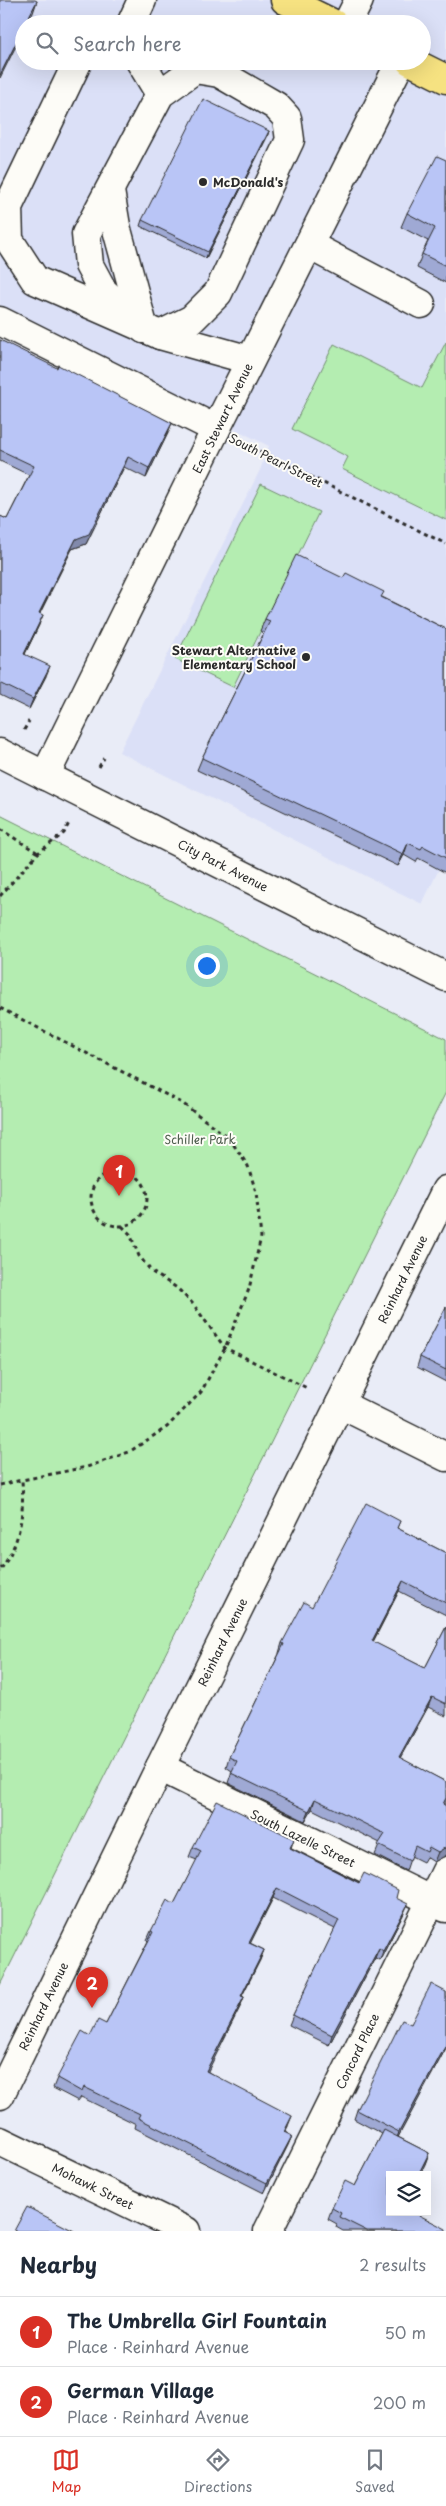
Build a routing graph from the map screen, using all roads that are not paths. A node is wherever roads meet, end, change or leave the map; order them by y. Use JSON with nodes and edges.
{"nodes":[{"id":1,"x":142,"y":0,"type":"edge"},
{"id":2,"x":285,"y":0,"type":"edge"},
{"id":3,"x":359,"y":0,"type":"edge"},
{"id":4,"x":135,"y":15,"type":"edge"},
{"id":5,"x":316,"y":15,"type":"edge"},
{"id":6,"x":352,"y":15,"type":"edge"},
{"id":7,"x":431,"y":69,"type":"edge"},
{"id":8,"x":74,"y":70,"type":"edge"},
{"id":9,"x":145,"y":70,"type":"edge"},
{"id":10,"x":193,"y":70,"type":"edge"},
{"id":11,"x":200,"y":70,"type":"edge"},
{"id":12,"x":396,"y":70,"type":"edge"},
{"id":13,"x":444,"y":74,"type":"edge"},
{"id":14,"x":160,"y":94,"type":"junction"},
{"id":15,"x":110,"y":191,"type":"junction"},
{"id":16,"x":309,"y":245,"type":"junction"},
{"id":17,"x":421,"y":304,"type":"dead end"},
{"id":18,"x":2,"y":327,"type":"edge"},
{"id":19,"x":152,"y":332,"type":"junction"},
{"id":20,"x":250,"y":360,"type":"junction"},
{"id":21,"x":216,"y":429,"type":"junction"},
{"id":22,"x":0,"y":753,"type":"edge"},
{"id":23,"x":45,"y":776,"type":"junction"},
{"id":24,"x":446,"y":977,"type":"edge"},
{"id":25,"x":446,"y":1190,"type":"edge"},
{"id":26,"x":340,"y":1404,"type":"junction"},
{"id":27,"x":446,"y":1457,"type":"edge"},
{"id":28,"x":160,"y":1767,"type":"junction"},
{"id":29,"x":446,"y":1871,"type":"edge"},
{"id":30,"x":438,"y":1905,"type":"edge"},
{"id":31,"x":0,"y":2095,"type":"edge"},
{"id":32,"x":0,"y":2141,"type":"edge"},
{"id":33,"x":186,"y":2231,"type":"edge"},
{"id":34,"x":268,"y":2231,"type":"edge"}],
"edges":[{"from":1,"to":4,"type":"street"},
{"from":2,"to":5,"type":"main road"},
{"from":3,"to":6,"type":"street"},
{"from":7,"to":13,"type":"main road"},
{"from":8,"to":19,"type":"street"},
{"from":9,"to":14,"type":"street"},
{"from":10,"to":14,"type":"street"},
{"from":11,"to":19,"type":"street"},
{"from":12,"to":16,"type":"street","name":"East Stewart Avenue"},
{"from":14,"to":15,"type":"street"},
{"from":15,"to":19,"type":"street"},
{"from":15,"to":19,"type":"street"},
{"from":16,"to":17,"type":"street"},
{"from":16,"to":20,"type":"street","name":"East Stewart Avenue"},
{"from":18,"to":21,"type":"street","name":"South Pearl Street"},
{"from":19,"to":20,"type":"street"},
{"from":20,"to":21,"type":"street","name":"East Stewart Avenue"},
{"from":21,"to":23,"type":"street","name":"East Stewart Avenue"},
{"from":22,"to":23,"type":"street","name":"City Park Avenue"},
{"from":23,"to":24,"type":"street","name":"City Park Avenue"},
{"from":25,"to":26,"type":"street","name":"Reinhard Avenue"},
{"from":26,"to":27,"type":"street"},
{"from":26,"to":28,"type":"street","name":"Reinhard Avenue"},
{"from":28,"to":30,"type":"street","name":"South Lazelle Street"},
{"from":28,"to":31,"type":"street","name":"Reinhard Avenue"},
{"from":29,"to":30,"type":"street","name":"Concord Place"},
{"from":30,"to":34,"type":"street","name":"Concord Place"},
{"from":32,"to":33,"type":"street","name":"Mohawk Street"}]}
